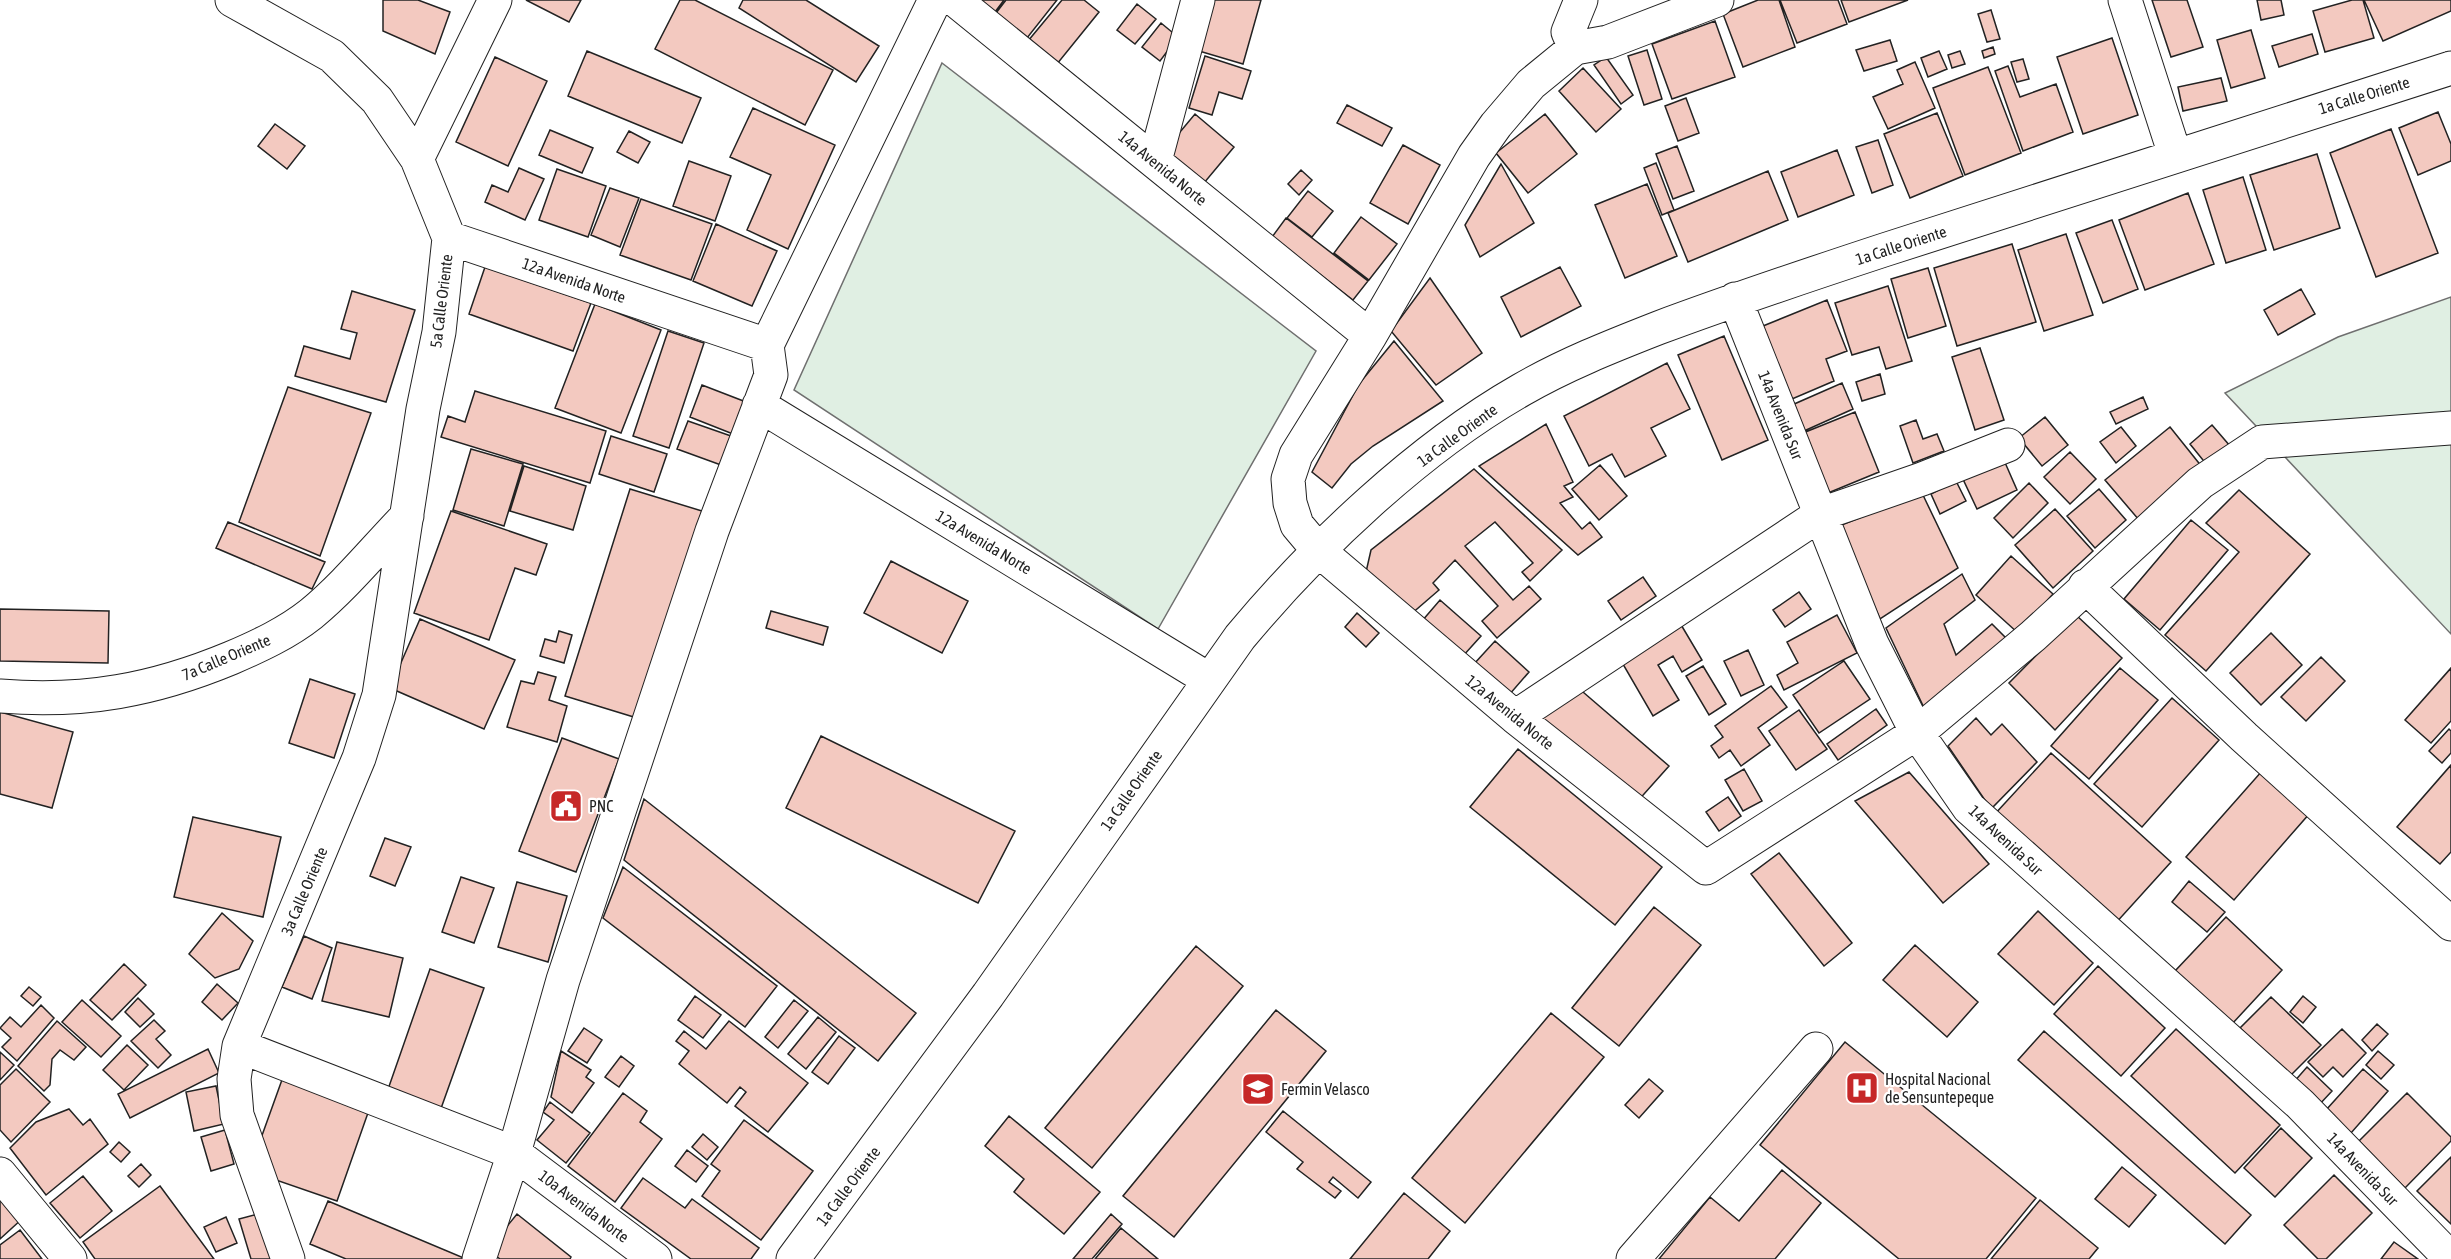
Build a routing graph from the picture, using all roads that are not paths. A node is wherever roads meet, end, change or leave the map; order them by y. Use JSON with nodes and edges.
{"nodes":[{"id":1,"x":232,"y":0,"type":"edge"},
{"id":2,"x":495,"y":0,"type":"edge"},
{"id":3,"x":935,"y":0,"type":"edge"},
{"id":4,"x":956,"y":0,"type":"edge"},
{"id":5,"x":1198,"y":0,"type":"edge"},
{"id":6,"x":1581,"y":0,"type":"edge"},
{"id":7,"x":1717,"y":0,"type":"edge"},
{"id":8,"x":2125,"y":0,"type":"edge"},
{"id":9,"x":1575,"y":48,"type":"junction"},
{"id":10,"x":2451,"y":68,"type":"edge"},
{"id":11,"x":2175,"y":155,"type":"junction"},
{"id":12,"x":417,"y":159,"type":"junction"},
{"id":13,"x":1155,"y":161,"type":"junction"},
{"id":14,"x":449,"y":238,"type":"junction"},
{"id":15,"x":1735,"y":299,"type":"junction"},
{"id":16,"x":1370,"y":336,"type":"junction"},
{"id":17,"x":767,"y":345,"type":"junction"},
{"id":18,"x":759,"y":405,"type":"junction"},
{"id":19,"x":2451,"y":428,"type":"edge"},
{"id":20,"x":2008,"y":444,"type":"dead end"},
{"id":21,"x":1821,"y":514,"type":"junction"},
{"id":22,"x":407,"y":516,"type":"junction"},
{"id":23,"x":1318,"y":550,"type":"junction"},
{"id":24,"x":2085,"y":586,"type":"junction"},
{"id":25,"x":1208,"y":679,"type":"junction"},
{"id":26,"x":0,"y":696,"type":"edge"},
{"id":27,"x":1515,"y":717,"type":"junction"},
{"id":28,"x":1917,"y":733,"type":"junction"},
{"id":29,"x":2451,"y":924,"type":"edge"},
{"id":30,"x":239,"y":1046,"type":"junction"},
{"id":31,"x":1816,"y":1049,"type":"dead end"},
{"id":32,"x":514,"y":1154,"type":"junction"},
{"id":33,"x":0,"y":1173,"type":"edge"},
{"id":34,"x":70,"y":1259,"type":"edge"},
{"id":35,"x":288,"y":1259,"type":"edge"},
{"id":36,"x":479,"y":1259,"type":"edge"},
{"id":37,"x":655,"y":1259,"type":"edge"},
{"id":38,"x":794,"y":1259,"type":"edge"},
{"id":39,"x":1633,"y":1259,"type":"edge"},
{"id":40,"x":2451,"y":1259,"type":"edge"}],
"edges":[{"from":1,"to":12,"type":"street","name":"5a Calle Oriente"},
{"from":2,"to":12,"type":"street"},
{"from":3,"to":17,"type":"street"},
{"from":4,"to":13,"type":"street","name":"14a Avenida Norte"},
{"from":5,"to":13,"type":"street"},
{"from":6,"to":9,"type":"street"},
{"from":7,"to":9,"type":"street"},
{"from":8,"to":11,"type":"street"},
{"from":9,"to":16,"type":"street","name":"12a Avenida Norte"},
{"from":10,"to":11,"type":"street","name":"1a Calle Oriente"},
{"from":11,"to":15,"type":"street","name":"1a Calle Oriente"},
{"from":12,"to":14,"type":"street","name":"5a Calle Oriente"},
{"from":13,"to":16,"type":"street","name":"14a Avenida Norte"},
{"from":14,"to":17,"type":"street","name":"12a Avenida Norte"},
{"from":14,"to":22,"type":"street","name":"5a Calle Oriente"},
{"from":15,"to":21,"type":"street","name":"14a Avenida Sur"},
{"from":15,"to":23,"type":"street","name":"1a Calle Oriente"},
{"from":16,"to":23,"type":"street","name":"12a Avenida Norte"},
{"from":17,"to":18,"type":"street"},
{"from":18,"to":25,"type":"street","name":"12a Avenida Norte"},
{"from":18,"to":32,"type":"street"},
{"from":19,"to":24,"type":"street"},
{"from":20,"to":21,"type":"street"},
{"from":21,"to":27,"type":"street"},
{"from":21,"to":28,"type":"street","name":"14a Avenida Sur"},
{"from":22,"to":26,"type":"street","name":"7a Calle Oriente"},
{"from":22,"to":30,"type":"street","name":"3a Calle Oriente"},
{"from":23,"to":25,"type":"street","name":"1a Calle Oriente"},
{"from":23,"to":27,"type":"street","name":"12a Avenida Norte"},
{"from":24,"to":28,"type":"street"},
{"from":24,"to":29,"type":"street"},
{"from":25,"to":38,"type":"street","name":"1a Calle Oriente"},
{"from":27,"to":28,"type":"street","name":"12a Avenida Norte"},
{"from":28,"to":40,"type":"street","name":"14a Avenida Sur"},
{"from":30,"to":32,"type":"street","name":"10a Avenida Norte"},
{"from":30,"to":35,"type":"street","name":"3a Calle Oriente"},
{"from":31,"to":39,"type":"street"},
{"from":32,"to":36,"type":"street"},
{"from":32,"to":37,"type":"street","name":"10a Avenida Norte"},
{"from":33,"to":34,"type":"street"}]}
